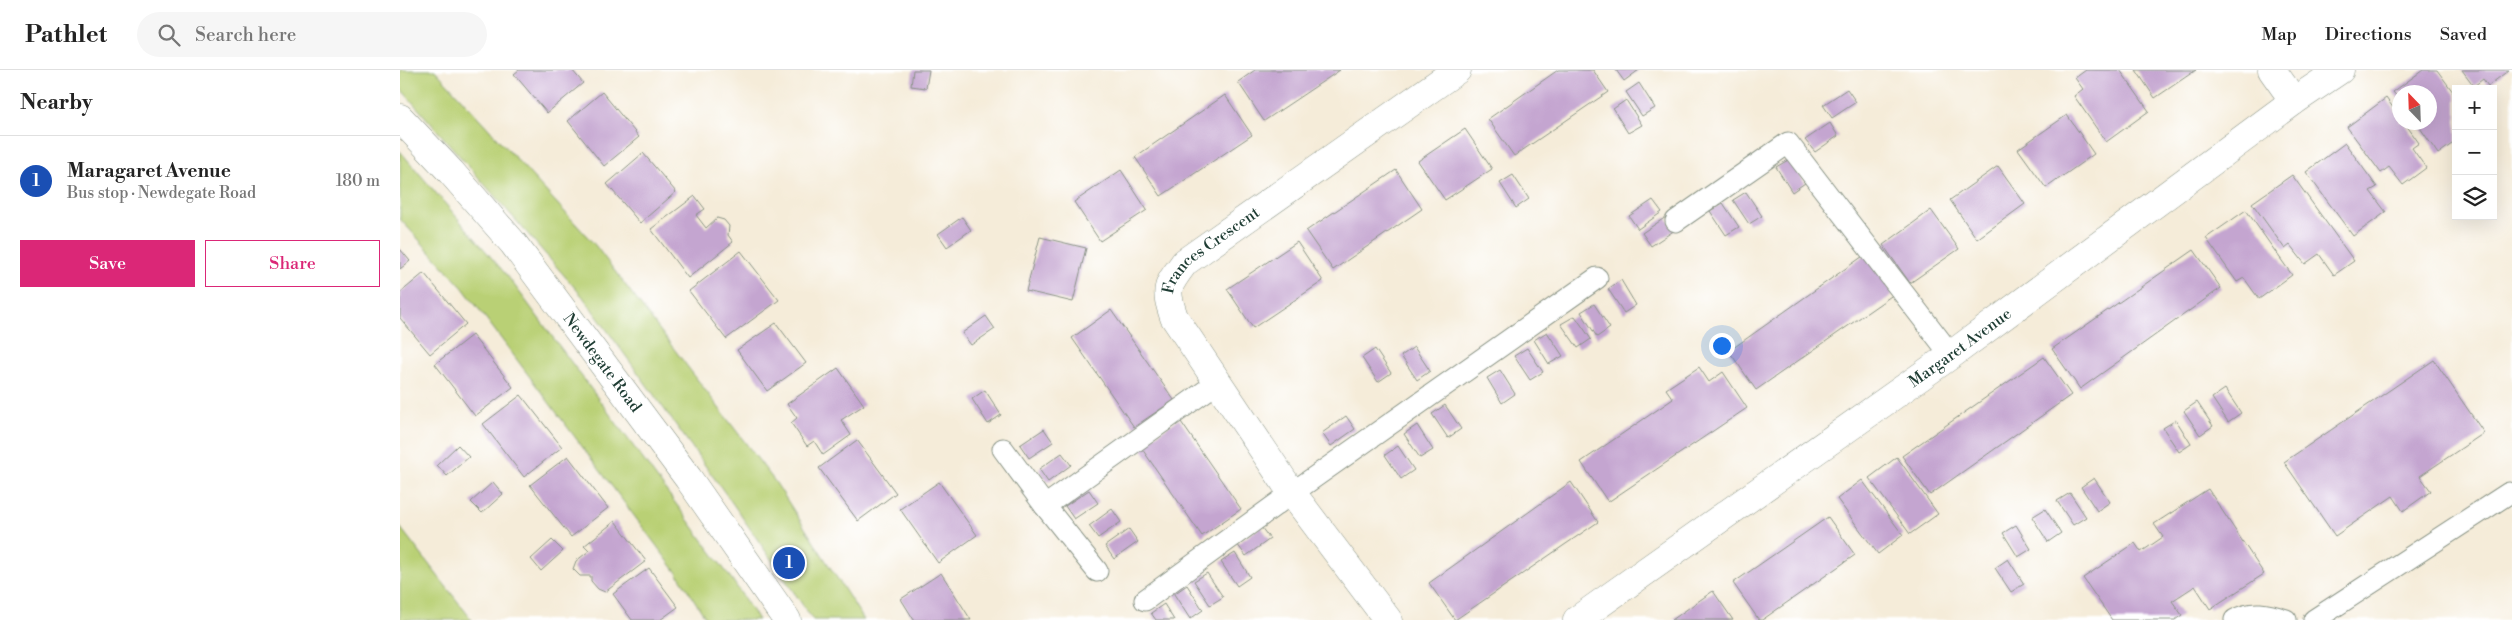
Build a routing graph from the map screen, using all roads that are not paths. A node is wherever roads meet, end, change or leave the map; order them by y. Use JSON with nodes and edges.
{"nodes":[{"id":1,"x":1457,"y":70,"type":"edge"},
{"id":2,"x":2272,"y":70,"type":"edge"},
{"id":3,"x":2340,"y":70,"type":"edge"},
{"id":4,"x":2294,"y":101,"type":"junction"},
{"id":5,"x":400,"y":118,"type":"edge"},
{"id":6,"x":1676,"y":221,"type":"dead end"},
{"id":7,"x":1597,"y":278,"type":"dead end"},
{"id":8,"x":1951,"y":355,"type":"junction"},
{"id":9,"x":1218,"y":382,"type":"junction"},
{"id":10,"x":1003,"y":448,"type":"dead end"},
{"id":11,"x":1292,"y":493,"type":"junction"},
{"id":12,"x":2508,"y":493,"type":"dead end"},
{"id":13,"x":1045,"y":506,"type":"junction"},
{"id":14,"x":1097,"y":571,"type":"dead end"},
{"id":15,"x":1145,"y":600,"type":"dead end"},
{"id":16,"x":787,"y":620,"type":"edge"},
{"id":17,"x":1388,"y":620,"type":"edge"},
{"id":18,"x":1576,"y":620,"type":"edge"},
{"id":19,"x":2235,"y":620,"type":"edge"},
{"id":20,"x":2286,"y":620,"type":"edge"},
{"id":21,"x":2314,"y":620,"type":"edge"}],
"edges":[{"from":1,"to":9,"type":"street","name":"Frances Crescent"},
{"from":2,"to":4,"type":"street"},
{"from":3,"to":4,"type":"street","name":"Margaret Avenue"},
{"from":4,"to":8,"type":"street","name":"Margaret Avenue"},
{"from":5,"to":16,"type":"street","name":"Newdegate Road"},
{"from":6,"to":8,"type":"lane"},
{"from":7,"to":11,"type":"lane"},
{"from":8,"to":18,"type":"street","name":"Margaret Avenue"},
{"from":9,"to":11,"type":"street","name":"Frances Crescent"},
{"from":9,"to":13,"type":"lane"},
{"from":10,"to":13,"type":"lane"},
{"from":11,"to":15,"type":"lane"},
{"from":11,"to":17,"type":"street","name":"Frances Crescent"},
{"from":12,"to":21,"type":"lane"},
{"from":13,"to":14,"type":"lane"},
{"from":19,"to":20,"type":"lane"}]}
